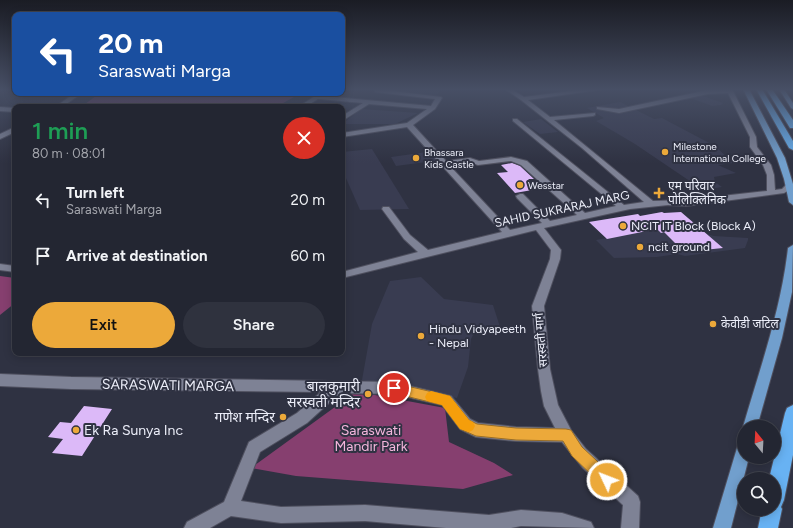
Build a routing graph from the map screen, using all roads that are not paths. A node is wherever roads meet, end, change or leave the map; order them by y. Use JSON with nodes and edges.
{"nodes":[{"id":1,"x":425,"y":114,"type":"edge"},
{"id":2,"x":542,"y":114,"type":"edge"},
{"id":3,"x":592,"y":114,"type":"dead end"},
{"id":4,"x":742,"y":114,"type":"edge"},
{"id":5,"x":759,"y":114,"type":"edge"},
{"id":6,"x":773,"y":114,"type":"edge"},
{"id":7,"x":785,"y":114,"type":"edge"},
{"id":8,"x":549,"y":119,"type":"junction"},
{"id":9,"x":515,"y":120,"type":"dead end"},
{"id":10,"x":409,"y":125,"type":"junction"},
{"id":11,"x":793,"y":126,"type":"edge"},
{"id":12,"x":12,"y":131,"type":"edge"},
{"id":13,"x":345,"y":135,"type":"edge"},
{"id":14,"x":0,"y":137,"type":"edge"},
{"id":15,"x":793,"y":148,"type":"edge"},
{"id":16,"x":445,"y":163,"type":"junction"},
{"id":17,"x":790,"y":186,"type":"junction"},
{"id":18,"x":771,"y":192,"type":"junction"},
{"id":19,"x":520,"y":196,"type":"dead end"},
{"id":20,"x":793,"y":202,"type":"edge"},
{"id":21,"x":652,"y":204,"type":"junction"},
{"id":22,"x":623,"y":208,"type":"junction"},
{"id":23,"x":386,"y":209,"type":"dead end"},
{"id":24,"x":584,"y":216,"type":"junction"},
{"id":25,"x":543,"y":225,"type":"junction"},
{"id":26,"x":508,"y":233,"type":"junction"},
{"id":27,"x":793,"y":248,"type":"edge"},
{"id":28,"x":425,"y":253,"type":"junction"},
{"id":29,"x":0,"y":267,"type":"edge"},
{"id":30,"x":12,"y":269,"type":"edge"},
{"id":31,"x":345,"y":275,"type":"edge"},
{"id":32,"x":0,"y":380,"type":"edge"},
{"id":33,"x":337,"y":387,"type":"junction"},
{"id":34,"x":793,"y":413,"type":"edge"},
{"id":35,"x":752,"y":420,"type":"edge"},
{"id":36,"x":566,"y":435,"type":"junction"},
{"id":37,"x":740,"y":464,"type":"edge"},
{"id":38,"x":780,"y":472,"type":"edge"},
{"id":39,"x":230,"y":508,"type":"junction"},
{"id":40,"x":771,"y":516,"type":"edge"},
{"id":41,"x":193,"y":528,"type":"edge"},
{"id":42,"x":585,"y":528,"type":"edge"},
{"id":43,"x":630,"y":528,"type":"edge"},
{"id":44,"x":722,"y":528,"type":"edge"},
{"id":45,"x":768,"y":528,"type":"edge"}],
"edges":[{"from":1,"to":10,"type":"street"},
{"from":2,"to":8,"type":"street"},
{"from":3,"to":8,"type":"street"},
{"from":4,"to":18,"type":"street"},
{"from":5,"to":17,"type":"main road"},
{"from":6,"to":15,"type":"highway"},
{"from":7,"to":11,"type":"highway"},
{"from":8,"to":21,"type":"street"},
{"from":9,"to":22,"type":"street"},
{"from":10,"to":13,"type":"street"},
{"from":10,"to":16,"type":"street"},
{"from":12,"to":14,"type":"street"},
{"from":16,"to":24,"type":"street"},
{"from":16,"to":26,"type":"street"},
{"from":17,"to":18,"type":"street","name":"SAHID SUKRARAJ MARG"},
{"from":17,"to":20,"type":"main road"},
{"from":18,"to":21,"type":"street","name":"SAHID SUKRARAJ MARG"},
{"from":19,"to":25,"type":"street"},
{"from":21,"to":22,"type":"street","name":"SAHID SUKRARAJ MARG"},
{"from":22,"to":24,"type":"street","name":"SAHID SUKRARAJ MARG"},
{"from":23,"to":28,"type":"street"},
{"from":24,"to":25,"type":"street","name":"SAHID SUKRARAJ MARG"},
{"from":25,"to":26,"type":"street","name":"SAHID SUKRARAJ MARG"},
{"from":25,"to":36,"type":"street","name":"सरस्वती मार्ग"},
{"from":26,"to":28,"type":"street","name":"SAHID SUKRARAJ MARG"},
{"from":27,"to":35,"type":"main road"},
{"from":28,"to":31,"type":"street","name":"SAHID SUKRARAJ MARG"},
{"from":29,"to":30,"type":"street"},
{"from":32,"to":33,"type":"street","name":"SARASWATI MARGA"},
{"from":33,"to":36,"type":"street","name":"SARASWATI MARGA"},
{"from":33,"to":39,"type":"street"},
{"from":34,"to":38,"type":"highway"},
{"from":36,"to":43,"type":"street"},
{"from":37,"to":44,"type":"main road"},
{"from":39,"to":41,"type":"street"},
{"from":39,"to":42,"type":"street"},
{"from":40,"to":45,"type":"highway"}]}
